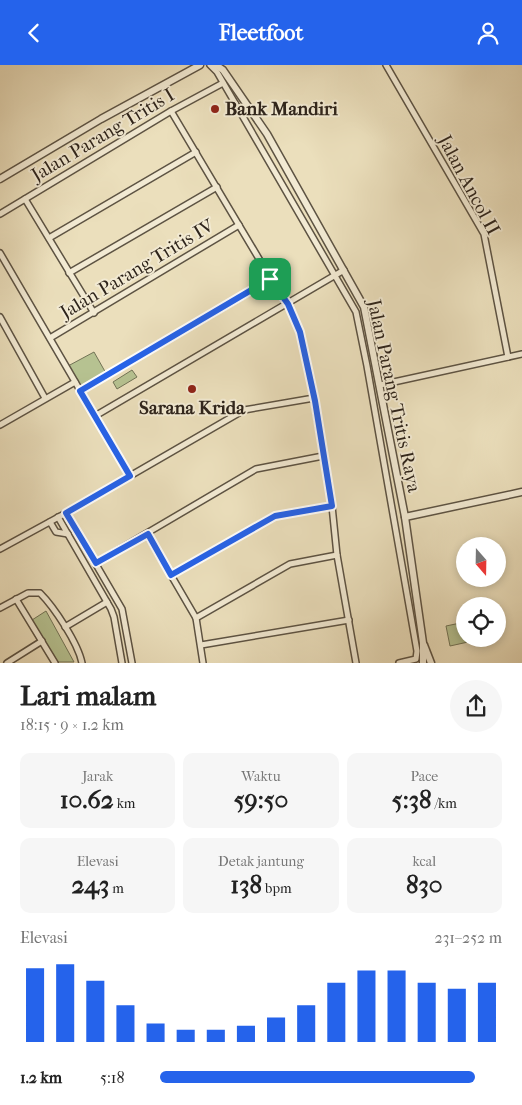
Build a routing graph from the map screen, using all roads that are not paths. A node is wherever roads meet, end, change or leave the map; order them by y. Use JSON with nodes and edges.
{"nodes":[{"id":1,"x":200,"y":65,"type":"edge"},
{"id":2,"x":210,"y":65,"type":"edge"},
{"id":3,"x":216,"y":65,"type":"edge"},
{"id":4,"x":386,"y":65,"type":"edge"},
{"id":5,"x":223,"y":68,"type":"edge"},
{"id":6,"x":223,"y":83,"type":"junction"},
{"id":7,"x":171,"y":111,"type":"junction"},
{"id":8,"x":196,"y":152,"type":"junction"},
{"id":9,"x":0,"y":179,"type":"edge"},
{"id":10,"x":217,"y":187,"type":"junction"},
{"id":11,"x":25,"y":199,"type":"junction"},
{"id":12,"x":0,"y":214,"type":"edge"},
{"id":13,"x":239,"y":225,"type":"junction"},
{"id":14,"x":49,"y":238,"type":"junction"},
{"id":15,"x":0,"y":253,"type":"edge"},
{"id":16,"x":344,"y":270,"type":"junction"},
{"id":17,"x":70,"y":273,"type":"junction"},
{"id":18,"x":336,"y":275,"type":"junction"},
{"id":19,"x":270,"y":279,"type":"junction"},
{"id":20,"x":288,"y":304,"type":"junction"},
{"id":21,"x":94,"y":313,"type":"junction"},
{"id":22,"x":0,"y":317,"type":"edge"},
{"id":23,"x":50,"y":338,"type":"junction"},
{"id":24,"x":522,"y":354,"type":"edge"},
{"id":25,"x":508,"y":357,"type":"junction"},
{"id":26,"x":75,"y":382,"type":"junction"},
{"id":27,"x":380,"y":385,"type":"junction"},
{"id":28,"x":80,"y":391,"type":"junction"},
{"id":29,"x":45,"y":398,"type":"junction"},
{"id":30,"x":314,"y":398,"type":"junction"},
{"id":31,"x":95,"y":416,"type":"junction"},
{"id":32,"x":1,"y":422,"type":"edge"},
{"id":33,"x":323,"y":456,"type":"junction"},
{"id":34,"x":130,"y":476,"type":"junction"},
{"id":35,"x":522,"y":492,"type":"edge"},
{"id":36,"x":332,"y":506,"type":"junction"},
{"id":37,"x":66,"y":513,"type":"junction"},
{"id":38,"x":58,"y":517,"type":"junction"},
{"id":39,"x":405,"y":517,"type":"junction"},
{"id":40,"x":50,"y":522,"type":"junction"},
{"id":41,"x":68,"y":534,"type":"junction"},
{"id":42,"x":148,"y":534,"type":"junction"},
{"id":43,"x":0,"y":549,"type":"edge"},
{"id":44,"x":337,"y":555,"type":"junction"},
{"id":45,"x":96,"y":563,"type":"junction"},
{"id":46,"x":171,"y":575,"type":"junction"},
{"id":47,"x":16,"y":599,"type":"junction"},
{"id":48,"x":107,"y":602,"type":"junction"},
{"id":49,"x":0,"y":608,"type":"edge"},
{"id":50,"x":196,"y":618,"type":"junction"},
{"id":51,"x":349,"y":620,"type":"junction"},
{"id":52,"x":65,"y":627,"type":"junction"},
{"id":53,"x":42,"y":641,"type":"junction"},
{"id":54,"x":424,"y":643,"type":"junction"},
{"id":55,"x":201,"y":645,"type":"junction"},
{"id":56,"x":7,"y":663,"type":"edge"},
{"id":57,"x":55,"y":663,"type":"edge"},
{"id":58,"x":82,"y":663,"type":"edge"},
{"id":59,"x":122,"y":663,"type":"edge"},
{"id":60,"x":132,"y":663,"type":"edge"},
{"id":61,"x":203,"y":663,"type":"edge"},
{"id":62,"x":356,"y":663,"type":"edge"},
{"id":63,"x":399,"y":663,"type":"edge"},
{"id":64,"x":423,"y":663,"type":"edge"},
{"id":65,"x":431,"y":663,"type":"edge"}],
"edges":[{"from":1,"to":9,"type":"street"},
{"from":2,"to":6,"type":"street"},
{"from":3,"to":5,"type":"street","name":"Jalan Parang Tritis Raya"},
{"from":4,"to":25,"type":"street","name":"Jalan Ancol II"},
{"from":5,"to":16,"type":"street","name":"Jalan Parang Tritis Raya"},
{"from":6,"to":7,"type":"street","name":"Jalan Parang Tritis I"},
{"from":6,"to":18,"type":"street"},
{"from":7,"to":8,"type":"street"},
{"from":7,"to":11,"type":"street","name":"Jalan Parang Tritis I"},
{"from":8,"to":10,"type":"street"},
{"from":8,"to":14,"type":"street"},
{"from":10,"to":13,"type":"street"},
{"from":10,"to":17,"type":"street"},
{"from":11,"to":12,"type":"street","name":"Jalan Parang Tritis I"},
{"from":11,"to":14,"type":"street"},
{"from":13,"to":19,"type":"street"},
{"from":13,"to":21,"type":"street","name":"Jalan Parang Tritis IV"},
{"from":14,"to":17,"type":"street"},
{"from":15,"to":23,"type":"street"},
{"from":16,"to":18,"type":"street"},
{"from":16,"to":27,"type":"street","name":"Jalan Parang Tritis Raya"},
{"from":17,"to":21,"type":"street"},
{"from":18,"to":20,"type":"street"},
{"from":18,"to":63,"type":"street"},
{"from":19,"to":20,"type":"street"},
{"from":19,"to":28,"type":"street"},
{"from":20,"to":30,"type":"street"},
{"from":20,"to":31,"type":"street"},
{"from":21,"to":23,"type":"street","name":"Jalan Parang Tritis IV"},
{"from":22,"to":29,"type":"street"},
{"from":23,"to":26,"type":"street"},
{"from":24,"to":25,"type":"street"},
{"from":25,"to":27,"type":"street"},
{"from":26,"to":28,"type":"street"},
{"from":26,"to":29,"type":"street"},
{"from":27,"to":39,"type":"street","name":"Jalan Parang Tritis Raya"},
{"from":28,"to":31,"type":"street"},
{"from":29,"to":32,"type":"street"},
{"from":30,"to":33,"type":"street"},
{"from":30,"to":34,"type":"street"},
{"from":31,"to":34,"type":"street"},
{"from":33,"to":36,"type":"street"},
{"from":33,"to":42,"type":"street"},
{"from":34,"to":37,"type":"street"},
{"from":35,"to":39,"type":"street"},
{"from":36,"to":44,"type":"street"},
{"from":36,"to":46,"type":"street"},
{"from":37,"to":38,"type":"street"},
{"from":37,"to":45,"type":"street"},
{"from":38,"to":40,"type":"street"},
{"from":38,"to":41,"type":"street"},
{"from":39,"to":54,"type":"street","name":"Jalan Parang Tritis Raya"},
{"from":40,"to":41,"type":"street"},
{"from":40,"to":43,"type":"street"},
{"from":41,"to":48,"type":"street"},
{"from":42,"to":45,"type":"street"},
{"from":42,"to":46,"type":"street"},
{"from":44,"to":50,"type":"street"},
{"from":44,"to":51,"type":"street"},
{"from":45,"to":60,"type":"street"},
{"from":46,"to":50,"type":"street"},
{"from":47,"to":49,"type":"street"},
{"from":47,"to":52,"type":"street"},
{"from":47,"to":53,"type":"street"},
{"from":48,"to":52,"type":"street"},
{"from":48,"to":59,"type":"street"},
{"from":50,"to":55,"type":"street"},
{"from":51,"to":55,"type":"street"},
{"from":51,"to":62,"type":"street"},
{"from":52,"to":58,"type":"street"},
{"from":53,"to":56,"type":"street"},
{"from":53,"to":57,"type":"street"},
{"from":54,"to":64,"type":"street","name":"Jalan Parang Tritis Raya"},
{"from":54,"to":65,"type":"street","name":"Jalan Parang Tritis Raya"},
{"from":55,"to":61,"type":"street"}]}
